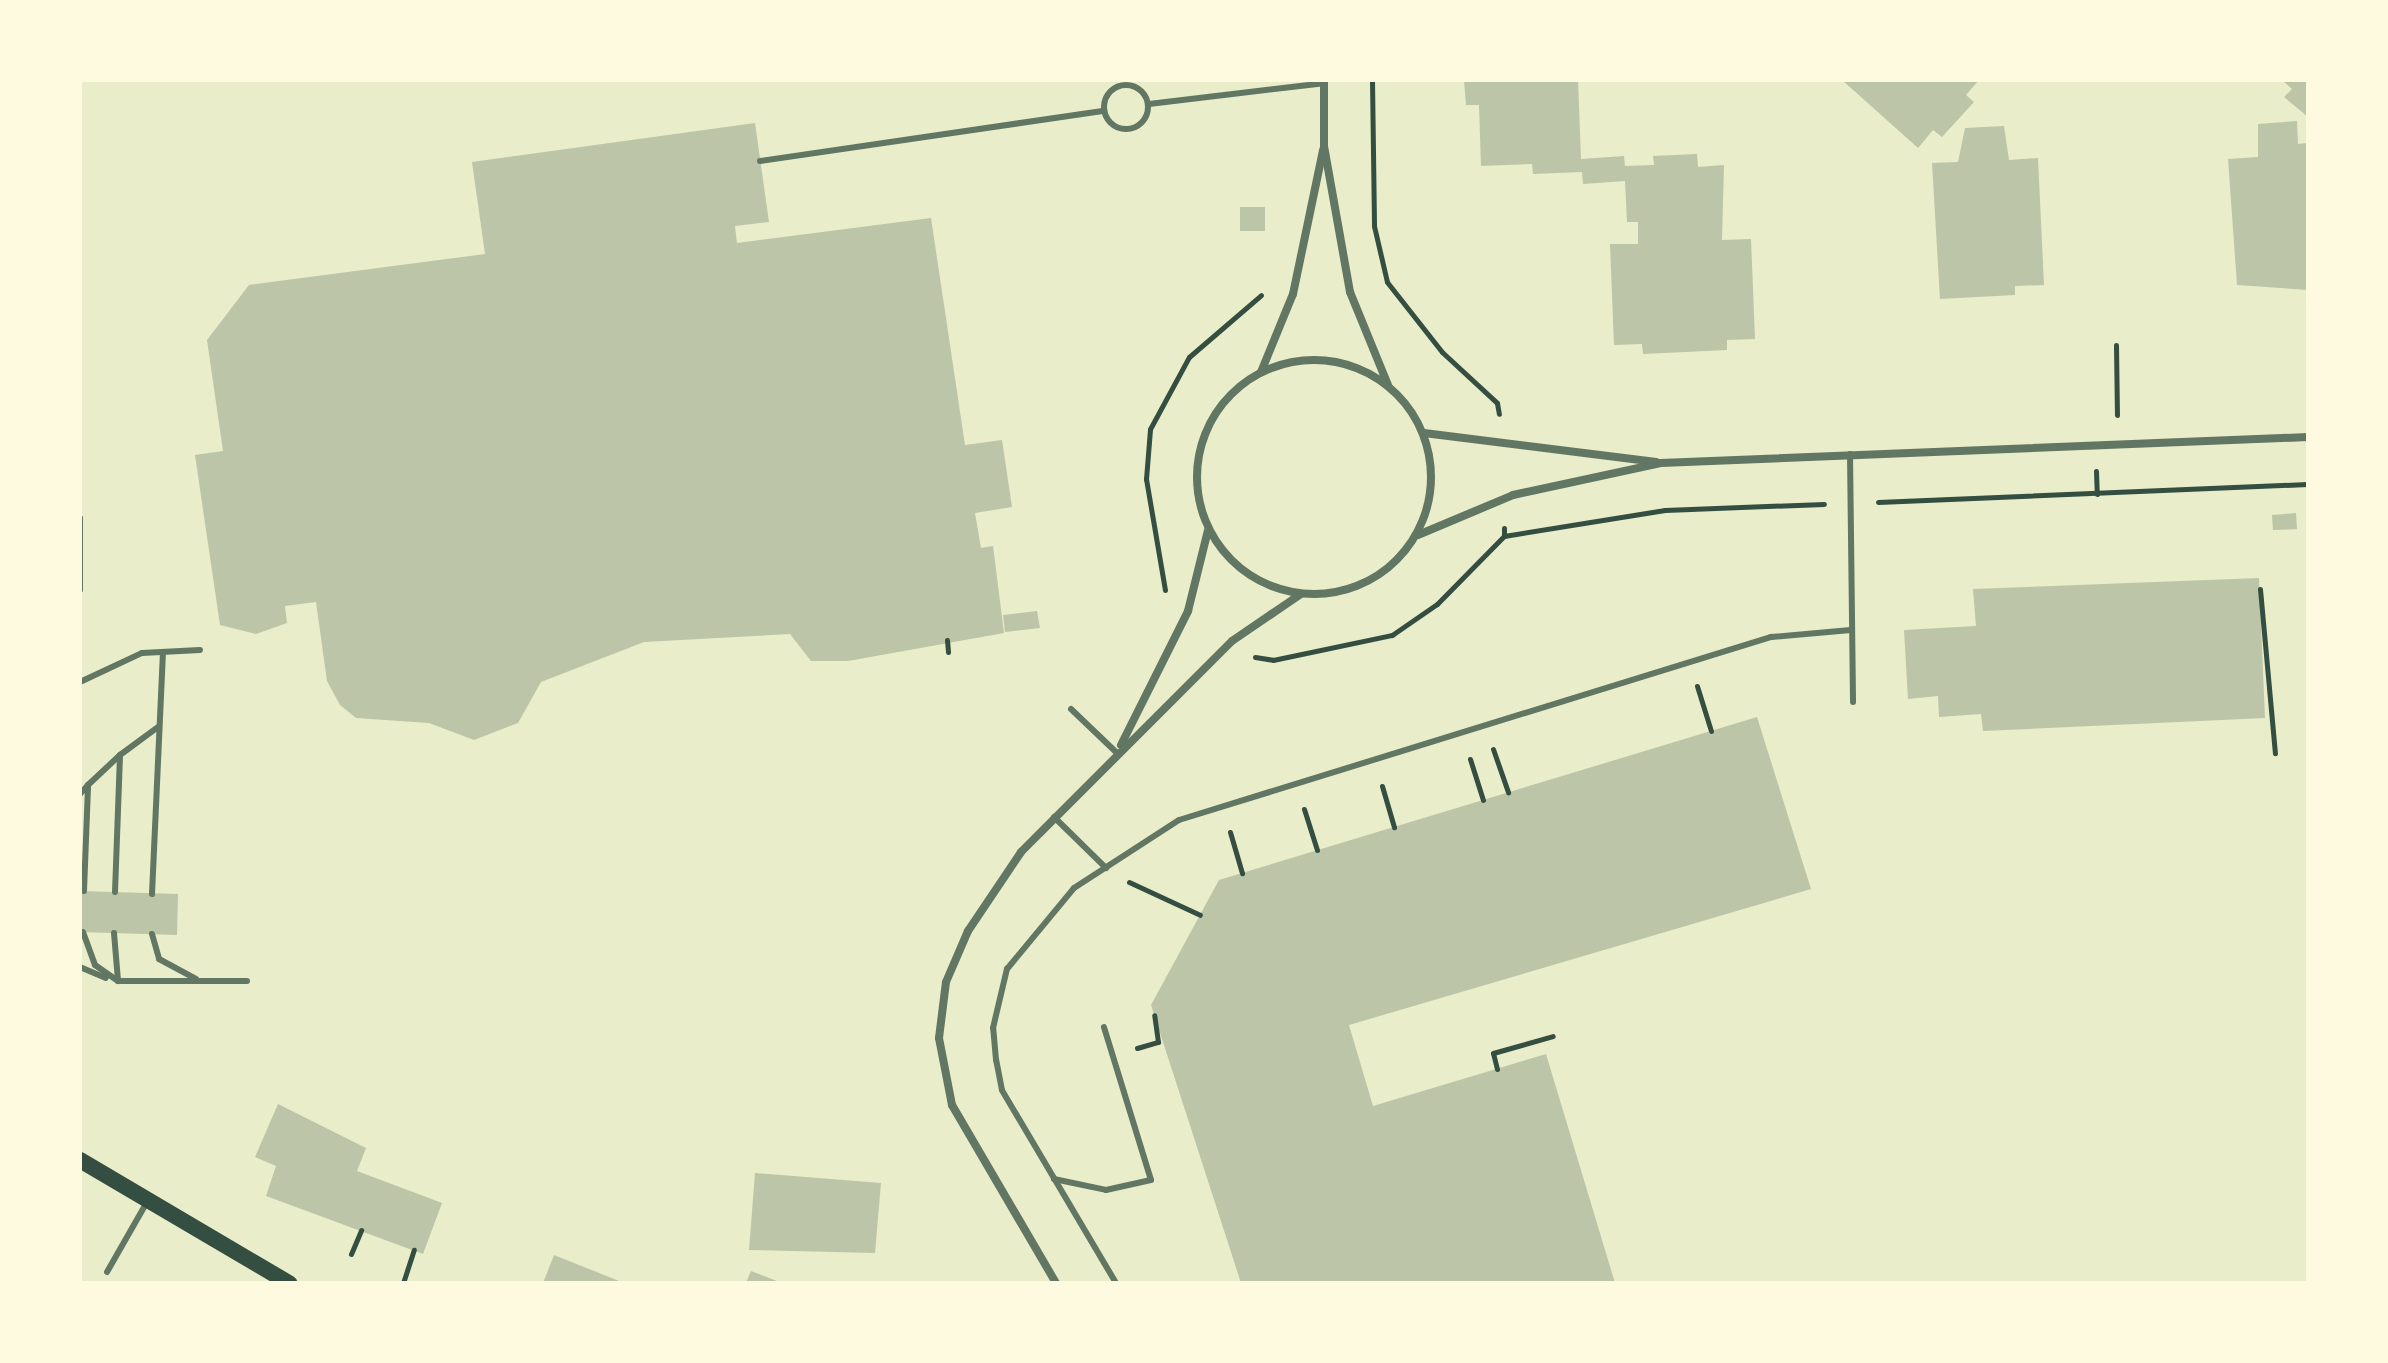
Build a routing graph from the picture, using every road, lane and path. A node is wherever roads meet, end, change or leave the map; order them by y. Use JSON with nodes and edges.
{"nodes":[{"id":1,"x":1372,"y":80,"type":"edge"},
{"id":2,"x":1324,"y":81,"type":"edge"},
{"id":3,"x":1149,"y":104,"type":"junction"},
{"id":4,"x":1104,"y":111,"type":"junction"},
{"id":5,"x":1324,"y":146,"type":"junction"},
{"id":6,"x":760,"y":161,"type":"dead end"},
{"id":7,"x":1261,"y":295,"type":"dead end"},
{"id":8,"x":1261,"y":372,"type":"junction"},
{"id":9,"x":1388,"y":385,"type":"junction"},
{"id":10,"x":1424,"y":433,"type":"junction"},
{"id":11,"x":2308,"y":437,"type":"edge"},
{"id":12,"x":1500,"y":440,"type":"junction"},
{"id":13,"x":1850,"y":454,"type":"junction"},
{"id":14,"x":1661,"y":463,"type":"junction"},
{"id":15,"x":2308,"y":484,"type":"edge"},
{"id":16,"x":1501,"y":499,"type":"junction"},
{"id":17,"x":1854,"y":503,"type":"junction"},
{"id":18,"x":80,"y":518,"type":"edge"},
{"id":19,"x":1208,"y":530,"type":"junction"},
{"id":20,"x":1418,"y":535,"type":"junction"},
{"id":21,"x":1504,"y":536,"type":"junction"},
{"id":22,"x":2260,"y":589,"type":"dead end"},
{"id":23,"x":80,"y":590,"type":"edge"},
{"id":24,"x":1301,"y":594,"type":"junction"},
{"id":25,"x":1188,"y":611,"type":"junction"},
{"id":26,"x":1851,"y":630,"type":"junction"},
{"id":27,"x":947,"y":640,"type":"dead end"},
{"id":28,"x":1232,"y":641,"type":"junction"},
{"id":29,"x":200,"y":650,"type":"dead end"},
{"id":30,"x":163,"y":652,"type":"junction"},
{"id":31,"x":948,"y":652,"type":"dead end"},
{"id":32,"x":1689,"y":662,"type":"junction"},
{"id":33,"x":80,"y":682,"type":"edge"},
{"id":34,"x":1853,"y":702,"type":"dead end"},
{"id":35,"x":1071,"y":709,"type":"dead end"},
{"id":36,"x":1486,"y":725,"type":"junction"},
{"id":37,"x":158,"y":727,"type":"junction"},
{"id":38,"x":1711,"y":731,"type":"dead end"},
{"id":39,"x":1462,"y":732,"type":"junction"},
{"id":40,"x":1117,"y":753,"type":"junction"},
{"id":41,"x":2275,"y":753,"type":"dead end"},
{"id":42,"x":120,"y":755,"type":"junction"},
{"id":43,"x":1374,"y":759,"type":"junction"},
{"id":44,"x":1296,"y":784,"type":"junction"},
{"id":45,"x":88,"y":785,"type":"junction"},
{"id":46,"x":1508,"y":792,"type":"dead end"},
{"id":47,"x":80,"y":794,"type":"edge"},
{"id":48,"x":1483,"y":800,"type":"dead end"},
{"id":49,"x":1222,"y":807,"type":"junction"},
{"id":50,"x":1054,"y":817,"type":"junction"},
{"id":51,"x":1394,"y":827,"type":"dead end"},
{"id":52,"x":1317,"y":850,"type":"dead end"},
{"id":53,"x":1106,"y":868,"type":"junction"},
{"id":54,"x":1242,"y":873,"type":"dead end"},
{"id":55,"x":84,"y":891,"type":"dead end"},
{"id":56,"x":115,"y":892,"type":"dead end"},
{"id":57,"x":152,"y":894,"type":"dead end"},
{"id":58,"x":1200,"y":915,"type":"dead end"},
{"id":59,"x":83,"y":932,"type":"dead end"},
{"id":60,"x":114,"y":933,"type":"dead end"},
{"id":61,"x":152,"y":934,"type":"dead end"},
{"id":62,"x":81,"y":968,"type":"edge"},
{"id":63,"x":118,"y":981,"type":"junction"},
{"id":64,"x":212,"y":981,"type":"junction"},
{"id":65,"x":247,"y":981,"type":"dead end"},
{"id":66,"x":1154,"y":1015,"type":"dead end"},
{"id":67,"x":1104,"y":1027,"type":"dead end"},
{"id":68,"x":1553,"y":1036,"type":"dead end"},
{"id":69,"x":1158,"y":1042,"type":"dead end"},
{"id":70,"x":1497,"y":1069,"type":"dead end"},
{"id":71,"x":80,"y":1160,"type":"edge"},
{"id":72,"x":1054,"y":1179,"type":"junction"},
{"id":73,"x":148,"y":1199,"type":"junction"},
{"id":74,"x":361,"y":1230,"type":"dead end"},
{"id":75,"x":414,"y":1250,"type":"dead end"},
{"id":76,"x":351,"y":1254,"type":"dead end"},
{"id":77,"x":107,"y":1272,"type":"dead end"},
{"id":78,"x":289,"y":1283,"type":"edge"},
{"id":79,"x":403,"y":1283,"type":"edge"},
{"id":80,"x":1056,"y":1283,"type":"edge"},
{"id":81,"x":1116,"y":1283,"type":"edge"}],
"edges":[{"from":1,"to":12,"type":"path"},
{"from":2,"to":3,"type":"lane"},
{"from":2,"to":5,"type":"street"},
{"from":3,"to":4,"type":"lane"},
{"from":3,"to":4,"type":"lane"},
{"from":4,"to":6,"type":"lane"},
{"from":5,"to":8,"type":"street"},
{"from":5,"to":9,"type":"street"},
{"from":7,"to":25,"type":"path"},
{"from":8,"to":9,"type":"street"},
{"from":8,"to":19,"type":"street"},
{"from":9,"to":10,"type":"street"},
{"from":10,"to":12,"type":"street"},
{"from":10,"to":20,"type":"street"},
{"from":11,"to":13,"type":"street"},
{"from":12,"to":14,"type":"street"},
{"from":13,"to":14,"type":"street"},
{"from":13,"to":17,"type":"lane"},
{"from":14,"to":16,"type":"street"},
{"from":15,"to":17,"type":"path"},
{"from":16,"to":20,"type":"street"},
{"from":16,"to":21,"type":"path"},
{"from":17,"to":21,"type":"path"},
{"from":17,"to":26,"type":"lane"},
{"from":18,"to":23,"type":"lane"},
{"from":19,"to":24,"type":"street"},
{"from":19,"to":25,"type":"street"},
{"from":20,"to":24,"type":"street"},
{"from":21,"to":28,"type":"path"},
{"from":22,"to":41,"type":"path"},
{"from":24,"to":28,"type":"street"},
{"from":25,"to":40,"type":"street"},
{"from":26,"to":32,"type":"lane"},
{"from":26,"to":34,"type":"lane"},
{"from":27,"to":31,"type":"path"},
{"from":28,"to":40,"type":"street"},
{"from":29,"to":30,"type":"lane"},
{"from":30,"to":33,"type":"lane"},
{"from":30,"to":37,"type":"lane"},
{"from":32,"to":36,"type":"lane"},
{"from":32,"to":38,"type":"path"},
{"from":35,"to":40,"type":"lane"},
{"from":36,"to":39,"type":"lane"},
{"from":36,"to":46,"type":"path"},
{"from":37,"to":42,"type":"lane"},
{"from":37,"to":57,"type":"lane"},
{"from":39,"to":43,"type":"lane"},
{"from":39,"to":48,"type":"path"},
{"from":40,"to":50,"type":"street"},
{"from":42,"to":45,"type":"lane"},
{"from":42,"to":56,"type":"lane"},
{"from":43,"to":44,"type":"lane"},
{"from":43,"to":51,"type":"path"},
{"from":44,"to":49,"type":"lane"},
{"from":44,"to":52,"type":"path"},
{"from":45,"to":47,"type":"lane"},
{"from":45,"to":55,"type":"lane"},
{"from":49,"to":53,"type":"lane"},
{"from":49,"to":54,"type":"path"},
{"from":50,"to":53,"type":"lane"},
{"from":50,"to":80,"type":"street"},
{"from":53,"to":58,"type":"path"},
{"from":53,"to":72,"type":"lane"},
{"from":59,"to":63,"type":"lane"},
{"from":60,"to":63,"type":"lane"},
{"from":61,"to":64,"type":"lane"},
{"from":62,"to":63,"type":"lane"},
{"from":63,"to":64,"type":"lane"},
{"from":64,"to":65,"type":"lane"},
{"from":66,"to":69,"type":"path"},
{"from":67,"to":72,"type":"lane"},
{"from":68,"to":70,"type":"path"},
{"from":71,"to":73,"type":"main road"},
{"from":72,"to":81,"type":"lane"},
{"from":73,"to":77,"type":"lane"},
{"from":73,"to":78,"type":"main road"},
{"from":74,"to":76,"type":"path"},
{"from":75,"to":79,"type":"path"}]}
